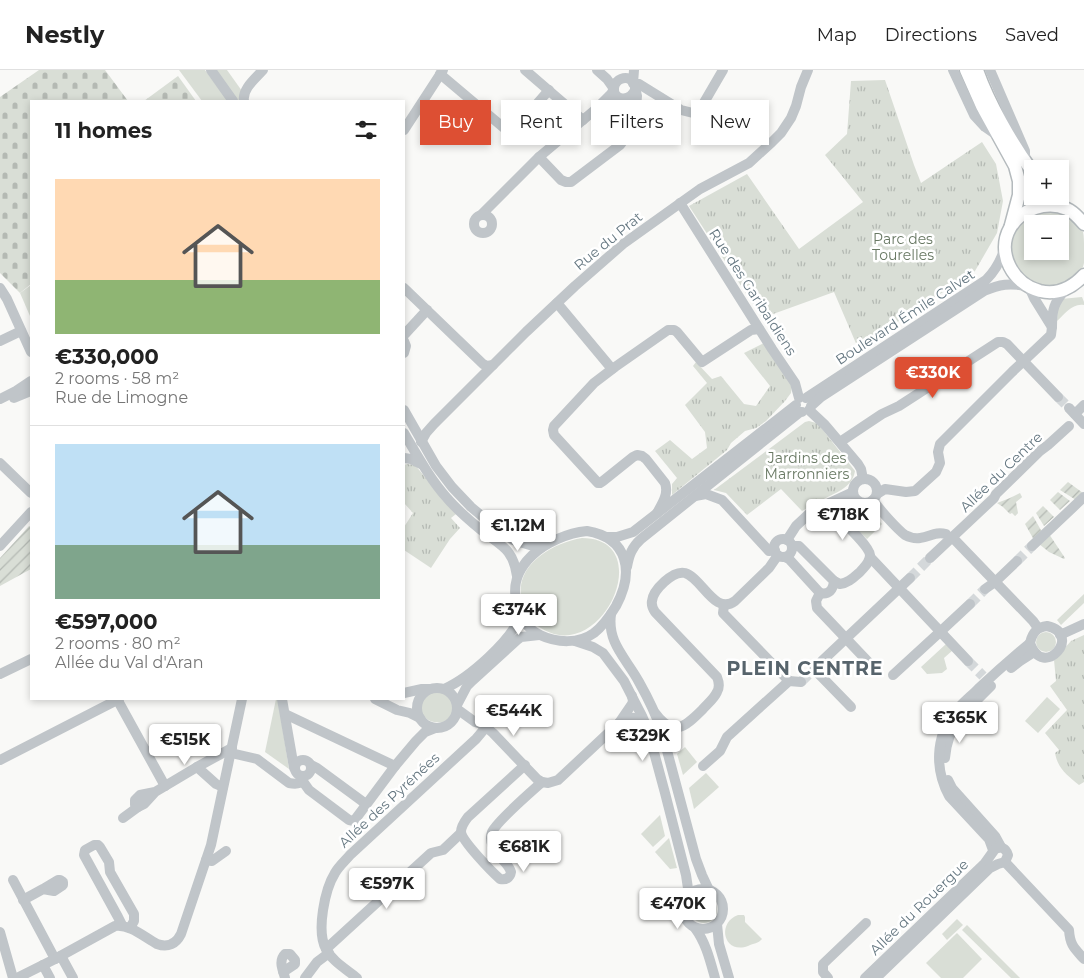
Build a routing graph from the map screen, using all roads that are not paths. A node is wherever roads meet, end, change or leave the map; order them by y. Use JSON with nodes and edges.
{"nodes":[{"id":1,"x":211,"y":70,"type":"edge"},
{"id":2,"x":263,"y":70,"type":"edge"},
{"id":3,"x":597,"y":70,"type":"edge"},
{"id":4,"x":607,"y":70,"type":"edge"},
{"id":5,"x":629,"y":70,"type":"edge"},
{"id":6,"x":634,"y":70,"type":"edge"},
{"id":7,"x":723,"y":70,"type":"edge"},
{"id":8,"x":808,"y":70,"type":"edge"},
{"id":9,"x":953,"y":70,"type":"edge"},
{"id":10,"x":966,"y":70,"type":"edge"},
{"id":11,"x":976,"y":70,"type":"edge"},
{"id":12,"x":990,"y":70,"type":"edge"},
{"id":13,"x":528,"y":71,"type":"edge"},
{"id":14,"x":442,"y":72,"type":"edge"},
{"id":15,"x":622,"y":78,"type":"junction"},
{"id":16,"x":634,"y":86,"type":"junction"},
{"id":17,"x":614,"y":89,"type":"junction"},
{"id":18,"x":549,"y":90,"type":"junction"},
{"id":19,"x":625,"y":99,"type":"junction"},
{"id":20,"x":232,"y":100,"type":"edge"},
{"id":21,"x":244,"y":100,"type":"edge"},
{"id":22,"x":605,"y":100,"type":"edge"},
{"id":23,"x":622,"y":100,"type":"edge"},
{"id":24,"x":636,"y":100,"type":"edge"},
{"id":25,"x":591,"y":113,"type":"edge"},
{"id":26,"x":583,"y":120,"type":"junction"},
{"id":27,"x":405,"y":128,"type":"edge"},
{"id":28,"x":998,"y":136,"type":"junction"},
{"id":29,"x":620,"y":145,"type":"edge"},
{"id":30,"x":539,"y":157,"type":"junction"},
{"id":31,"x":1025,"y":160,"type":"edge"},
{"id":32,"x":1027,"y":160,"type":"edge"},
{"id":33,"x":680,"y":203,"type":"junction"},
{"id":34,"x":1063,"y":205,"type":"edge"},
{"id":35,"x":1067,"y":209,"type":"junction"},
{"id":36,"x":482,"y":214,"type":"dead end"},
{"id":37,"x":1084,"y":224,"type":"edge"},
{"id":38,"x":1010,"y":228,"type":"junction"},
{"id":39,"x":1005,"y":246,"type":"junction"},
{"id":40,"x":1084,"y":276,"type":"edge"},
{"id":41,"x":1028,"y":287,"type":"junction"},
{"id":42,"x":0,"y":288,"type":"edge"},
{"id":43,"x":1074,"y":288,"type":"edge"},
{"id":44,"x":405,"y":289,"type":"edge"},
{"id":45,"x":557,"y":303,"type":"junction"},
{"id":46,"x":427,"y":310,"type":"junction"},
{"id":47,"x":1052,"y":327,"type":"junction"},
{"id":48,"x":759,"y":329,"type":"junction"},
{"id":49,"x":21,"y":331,"type":"junction"},
{"id":50,"x":405,"y":334,"type":"edge"},
{"id":51,"x":0,"y":341,"type":"edge"},
{"id":52,"x":30,"y":350,"type":"edge"},
{"id":53,"x":1024,"y":361,"type":"junction"},
{"id":54,"x":493,"y":366,"type":"junction"},
{"id":55,"x":612,"y":369,"type":"junction"},
{"id":56,"x":30,"y":382,"type":"edge"},
{"id":57,"x":30,"y":391,"type":"edge"},
{"id":58,"x":1058,"y":397,"type":"tunnel mouth"},
{"id":59,"x":0,"y":399,"type":"edge"},
{"id":60,"x":804,"y":405,"type":"junction"},
{"id":61,"x":1084,"y":405,"type":"edge"},
{"id":62,"x":0,"y":406,"type":"edge"},
{"id":63,"x":405,"y":412,"type":"edge"},
{"id":64,"x":1084,"y":424,"type":"edge"},
{"id":65,"x":1069,"y":426,"type":"dead end"},
{"id":66,"x":405,"y":435,"type":"edge"},
{"id":67,"x":422,"y":442,"type":"junction"},
{"id":68,"x":840,"y":442,"type":"junction"},
{"id":69,"x":405,"y":458,"type":"edge"},
{"id":70,"x":0,"y":464,"type":"edge"},
{"id":71,"x":423,"y":465,"type":"junction"},
{"id":72,"x":863,"y":479,"type":"junction"},
{"id":73,"x":30,"y":492,"type":"edge"},
{"id":74,"x":853,"y":492,"type":"junction"},
{"id":75,"x":694,"y":496,"type":"junction"},
{"id":76,"x":875,"y":497,"type":"junction"},
{"id":77,"x":1084,"y":497,"type":"edge"},
{"id":78,"x":830,"y":502,"type":"junction"},
{"id":79,"x":30,"y":513,"type":"edge"},
{"id":80,"x":657,"y":513,"type":"junction"},
{"id":81,"x":949,"y":535,"type":"junction"},
{"id":82,"x":606,"y":536,"type":"junction"},
{"id":83,"x":790,"y":543,"type":"junction"},
{"id":84,"x":0,"y":546,"type":"edge"},
{"id":85,"x":1032,"y":546,"type":"tunnel mouth"},
{"id":86,"x":542,"y":547,"type":"junction"},
{"id":87,"x":779,"y":554,"type":"junction"},
{"id":88,"x":870,"y":557,"type":"junction"},
{"id":89,"x":930,"y":558,"type":"tunnel mouth"},
{"id":90,"x":1017,"y":561,"type":"tunnel mouth"},
{"id":91,"x":626,"y":568,"type":"junction"},
{"id":92,"x":517,"y":577,"type":"junction"},
{"id":93,"x":910,"y":578,"type":"tunnel mouth"},
{"id":94,"x":834,"y":582,"type":"junction"},
{"id":95,"x":995,"y":582,"type":"junction"},
{"id":96,"x":898,"y":589,"type":"junction"},
{"id":97,"x":985,"y":589,"type":"tunnel mouth"},
{"id":98,"x":820,"y":593,"type":"junction"},
{"id":99,"x":724,"y":604,"type":"junction"},
{"id":100,"x":970,"y":604,"type":"tunnel mouth"},
{"id":101,"x":611,"y":614,"type":"junction"},
{"id":102,"x":521,"y":615,"type":"junction"},
{"id":103,"x":1084,"y":624,"type":"edge"},
{"id":104,"x":1038,"y":628,"type":"junction"},
{"id":105,"x":941,"y":631,"type":"junction"},
{"id":106,"x":540,"y":635,"type":"junction"},
{"id":107,"x":1060,"y":635,"type":"junction"},
{"id":108,"x":846,"y":638,"type":"junction"},
{"id":109,"x":574,"y":640,"type":"junction"},
{"id":110,"x":1032,"y":648,"type":"junction"},
{"id":111,"x":30,"y":659,"type":"edge"},
{"id":112,"x":968,"y":661,"type":"tunnel mouth"},
{"id":113,"x":874,"y":668,"type":"dead end"},
{"id":114,"x":0,"y":674,"type":"edge"},
{"id":115,"x":893,"y":674,"type":"dead end"},
{"id":116,"x":789,"y":681,"type":"junction"},
{"id":117,"x":801,"y":682,"type":"dead end"},
{"id":118,"x":431,"y":689,"type":"junction"},
{"id":119,"x":444,"y":689,"type":"junction"},
{"id":120,"x":405,"y":694,"type":"edge"},
{"id":121,"x":632,"y":696,"type":"junction"},
{"id":122,"x":116,"y":700,"type":"edge"},
{"id":123,"x":119,"y":700,"type":"edge"},
{"id":124,"x":242,"y":700,"type":"edge"},
{"id":125,"x":282,"y":700,"type":"edge"},
{"id":126,"x":377,"y":700,"type":"edge"},
{"id":127,"x":457,"y":707,"type":"junction"},
{"id":128,"x":851,"y":707,"type":"dead end"},
{"id":129,"x":655,"y":713,"type":"junction"},
{"id":130,"x":285,"y":714,"type":"junction"},
{"id":131,"x":421,"y":719,"type":"junction"},
{"id":132,"x":476,"y":722,"type":"junction"},
{"id":133,"x":450,"y":723,"type":"junction"},
{"id":134,"x":619,"y":723,"type":"junction"},
{"id":135,"x":486,"y":727,"type":"junction"},
{"id":136,"x":435,"y":728,"type":"junction"},
{"id":137,"x":648,"y":730,"type":"junction"},
{"id":138,"x":416,"y":741,"type":"junction"},
{"id":139,"x":291,"y":748,"type":"junction"},
{"id":140,"x":231,"y":750,"type":"junction"},
{"id":141,"x":0,"y":760,"type":"edge"},
{"id":142,"x":307,"y":762,"type":"junction"},
{"id":143,"x":525,"y":765,"type":"junction"},
{"id":144,"x":395,"y":766,"type":"junction"},
{"id":145,"x":703,"y":766,"type":"dead end"},
{"id":146,"x":197,"y":767,"type":"junction"},
{"id":147,"x":294,"y":768,"type":"junction"},
{"id":148,"x":303,"y":779,"type":"junction"},
{"id":149,"x":542,"y":782,"type":"junction"},
{"id":150,"x":164,"y":786,"type":"junction"},
{"id":151,"x":223,"y":786,"type":"junction"},
{"id":152,"x":366,"y":804,"type":"junction"},
{"id":153,"x":123,"y":818,"type":"dead end"},
{"id":154,"x":461,"y":833,"type":"junction"},
{"id":155,"x":226,"y":851,"type":"dead end"},
{"id":156,"x":997,"y":856,"type":"junction"},
{"id":157,"x":206,"y":860,"type":"junction"},
{"id":158,"x":109,"y":868,"type":"junction"},
{"id":159,"x":96,"y":875,"type":"junction"},
{"id":160,"x":13,"y":880,"type":"dead end"},
{"id":161,"x":43,"y":889,"type":"dead end"},
{"id":162,"x":710,"y":890,"type":"junction"},
{"id":163,"x":689,"y":895,"type":"junction"},
{"id":164,"x":23,"y":900,"type":"junction"},
{"id":165,"x":866,"y":923,"type":"dead end"},
{"id":166,"x":717,"y":924,"type":"junction"},
{"id":167,"x":126,"y":927,"type":"junction"},
{"id":168,"x":695,"y":928,"type":"junction"},
{"id":169,"x":0,"y":932,"type":"edge"},
{"id":170,"x":327,"y":951,"type":"junction"},
{"id":171,"x":58,"y":957,"type":"junction"},
{"id":172,"x":1084,"y":959,"type":"edge"},
{"id":173,"x":43,"y":965,"type":"junction"},
{"id":174,"x":13,"y":978,"type":"edge"},
{"id":175,"x":17,"y":978,"type":"edge"},
{"id":176,"x":50,"y":978,"type":"edge"},
{"id":177,"x":73,"y":978,"type":"edge"},
{"id":178,"x":305,"y":978,"type":"edge"},
{"id":179,"x":357,"y":978,"type":"edge"},
{"id":180,"x":715,"y":978,"type":"edge"},
{"id":181,"x":729,"y":978,"type":"edge"},
{"id":182,"x":828,"y":978,"type":"edge"},
{"id":183,"x":865,"y":978,"type":"edge"},
{"id":184,"x":876,"y":978,"type":"edge"}],
"edges":[{"from":1,"to":20,"type":"street"},
{"from":2,"to":21,"type":"street"},
{"from":3,"to":17,"type":"street"},
{"from":4,"to":15,"type":"street"},
{"from":5,"to":15,"type":"street"},
{"from":6,"to":16,"type":"street"},
{"from":7,"to":16,"type":"street"},
{"from":8,"to":33,"type":"street","name":"Rue du Prat"},
{"from":9,"to":28,"type":"street"},
{"from":10,"to":28,"type":"main road"},
{"from":11,"to":31,"type":"main road"},
{"from":12,"to":32,"type":"street"},
{"from":13,"to":18,"type":"street"},
{"from":14,"to":18,"type":"street"},
{"from":14,"to":27,"type":"street"},
{"from":15,"to":16,"type":"street"},
{"from":15,"to":17,"type":"street"},
{"from":16,"to":19,"type":"street"},
{"from":16,"to":24,"type":"street"},
{"from":17,"to":19,"type":"street"},
{"from":17,"to":22,"type":"street"},
{"from":18,"to":26,"type":"street"},
{"from":19,"to":23,"type":"street"},
{"from":25,"to":26,"type":"street"},
{"from":26,"to":30,"type":"street"},
{"from":28,"to":38,"type":"main road"},
{"from":29,"to":30,"type":"street"},
{"from":30,"to":36,"type":"street"},
{"from":33,"to":45,"type":"street","name":"Rue du Prat"},
{"from":33,"to":48,"type":"street","name":"Rue des Garibaldiens"},
{"from":34,"to":35,"type":"main road"},
{"from":35,"to":37,"type":"main road"},
{"from":35,"to":38,"type":"main road"},
{"from":38,"to":39,"type":"main road"},
{"from":39,"to":41,"type":"main road"},
{"from":39,"to":60,"type":"street","name":"Boulevard Émile Calvet"},
{"from":40,"to":43,"type":"main road"},
{"from":41,"to":43,"type":"main road"},
{"from":41,"to":47,"type":"street"},
{"from":41,"to":60,"type":"street","name":"Boulevard Émile Calvet"},
{"from":42,"to":49,"type":"street"},
{"from":43,"to":47,"type":"street"},
{"from":44,"to":46,"type":"street"},
{"from":45,"to":54,"type":"street","name":"Rue du Prat"},
{"from":45,"to":55,"type":"street"},
{"from":46,"to":50,"type":"street"},
{"from":46,"to":54,"type":"street"},
{"from":47,"to":53,"type":"street"},
{"from":48,"to":55,"type":"street"},
{"from":48,"to":60,"type":"street","name":"Rue des Garibaldiens"},
{"from":49,"to":51,"type":"street"},
{"from":49,"to":52,"type":"street"},
{"from":53,"to":58,"type":"street"},
{"from":53,"to":68,"type":"street"},
{"from":53,"to":76,"type":"street"},
{"from":54,"to":67,"type":"street","name":"Rue du Prat"},
{"from":55,"to":80,"type":"street"},
{"from":56,"to":59,"type":"street"},
{"from":57,"to":62,"type":"street"},
{"from":60,"to":68,"type":"street"},
{"from":60,"to":75,"type":"street","name":"Boulevard Émile Calvet"},
{"from":60,"to":80,"type":"street","name":"Boulevard Émile Calvet"},
{"from":61,"to":64,"type":"street"},
{"from":63,"to":67,"type":"street"},
{"from":65,"to":81,"type":"street","name":"Allée du Centre"},
{"from":66,"to":71,"type":"street"},
{"from":67,"to":86,"type":"street"},
{"from":68,"to":72,"type":"street"},
{"from":69,"to":71,"type":"street"},
{"from":70,"to":73,"type":"street"},
{"from":71,"to":92,"type":"street"},
{"from":72,"to":74,"type":"street"},
{"from":72,"to":76,"type":"street"},
{"from":74,"to":76,"type":"street"},
{"from":74,"to":78,"type":"street"},
{"from":75,"to":87,"type":"street"},
{"from":75,"to":91,"type":"street","name":"Boulevard Émile Calvet"},
{"from":76,"to":81,"type":"street"},
{"from":77,"to":85,"type":"street"},
{"from":78,"to":83,"type":"street"},
{"from":78,"to":88,"type":"street"},
{"from":79,"to":84,"type":"street"},
{"from":80,"to":82,"type":"street","name":"Boulevard Émile Calvet"},
{"from":81,"to":89,"type":"street","name":"Allée du Centre"},
{"from":81,"to":95,"type":"street"},
{"from":82,"to":86,"type":"street"},
{"from":82,"to":91,"type":"street"},
{"from":83,"to":87,"type":"street"},
{"from":83,"to":87,"type":"street"},
{"from":83,"to":94,"type":"street"},
{"from":86,"to":92,"type":"street"},
{"from":87,"to":98,"type":"street"},
{"from":87,"to":99,"type":"street"},
{"from":88,"to":94,"type":"street"},
{"from":88,"to":96,"type":"street"},
{"from":90,"to":95,"type":"street"},
{"from":91,"to":101,"type":"street"},
{"from":92,"to":102,"type":"street"},
{"from":93,"to":96,"type":"street"},
{"from":94,"to":98,"type":"street"},
{"from":95,"to":97,"type":"street"},
{"from":95,"to":104,"type":"street"},
{"from":96,"to":105,"type":"street"},
{"from":96,"to":108,"type":"street"},
{"from":98,"to":108,"type":"street"},
{"from":99,"to":116,"type":"street"},
{"from":99,"to":129,"type":"street"},
{"from":100,"to":105,"type":"street"},
{"from":101,"to":109,"type":"street"},
{"from":101,"to":129,"type":"street"},
{"from":102,"to":106,"type":"street"},
{"from":102,"to":119,"type":"street"},
{"from":103,"to":107,"type":"street"},
{"from":104,"to":107,"type":"street"},
{"from":104,"to":110,"type":"street"},
{"from":105,"to":112,"type":"street"},
{"from":105,"to":115,"type":"street"},
{"from":106,"to":109,"type":"street"},
{"from":106,"to":127,"type":"street"},
{"from":107,"to":110,"type":"street"},
{"from":108,"to":113,"type":"street"},
{"from":108,"to":128,"type":"street"},
{"from":109,"to":121,"type":"street"},
{"from":110,"to":156,"type":"street"},
{"from":110,"to":156,"type":"street"},
{"from":111,"to":114,"type":"street"},
{"from":116,"to":117,"type":"street"},
{"from":116,"to":145,"type":"street"},
{"from":118,"to":119,"type":"street"},
{"from":118,"to":120,"type":"street"},
{"from":118,"to":131,"type":"street"},
{"from":119,"to":127,"type":"street"},
{"from":121,"to":134,"type":"street"},
{"from":121,"to":137,"type":"street"},
{"from":122,"to":141,"type":"street"},
{"from":123,"to":150,"type":"street"},
{"from":124,"to":140,"type":"street"},
{"from":125,"to":130,"type":"street"},
{"from":126,"to":131,"type":"street"},
{"from":127,"to":132,"type":"street"},
{"from":127,"to":133,"type":"street"},
{"from":129,"to":162,"type":"street"},
{"from":130,"to":139,"type":"street"},
{"from":130,"to":144,"type":"street"},
{"from":131,"to":136,"type":"street"},
{"from":131,"to":138,"type":"street"},
{"from":132,"to":133,"type":"street"},
{"from":132,"to":135,"type":"street"},
{"from":133,"to":136,"type":"street"},
{"from":134,"to":137,"type":"street"},
{"from":134,"to":149,"type":"street"},
{"from":135,"to":143,"type":"street"},
{"from":135,"to":170,"type":"street","name":"Allée des Pyrénées"},
{"from":136,"to":138,"type":"street"},
{"from":137,"to":163,"type":"street"},
{"from":138,"to":144,"type":"street"},
{"from":139,"to":142,"type":"street"},
{"from":139,"to":147,"type":"street"},
{"from":140,"to":146,"type":"street"},
{"from":140,"to":148,"type":"street"},
{"from":140,"to":151,"type":"street"},
{"from":142,"to":147,"type":"street"},
{"from":142,"to":148,"type":"street"},
{"from":142,"to":152,"type":"street"},
{"from":143,"to":149,"type":"street"},
{"from":143,"to":154,"type":"street"},
{"from":144,"to":152,"type":"street"},
{"from":146,"to":150,"type":"street"},
{"from":146,"to":151,"type":"street"},
{"from":147,"to":148,"type":"street"},
{"from":148,"to":152,"type":"street"},
{"from":149,"to":154,"type":"street"},
{"from":150,"to":153,"type":"street"},
{"from":151,"to":157,"type":"street"},
{"from":154,"to":170,"type":"street"},
{"from":155,"to":157,"type":"street"},
{"from":156,"to":172,"type":"street"},
{"from":156,"to":183,"type":"street","name":"Allée du Rouergue"},
{"from":156,"to":184,"type":"street","name":"Allée du Rouergue"},
{"from":157,"to":167,"type":"street"},
{"from":158,"to":159,"type":"street"},
{"from":158,"to":159,"type":"street"},
{"from":158,"to":167,"type":"street"},
{"from":159,"to":167,"type":"street"},
{"from":160,"to":164,"type":"street"},
{"from":161,"to":164,"type":"street"},
{"from":162,"to":163,"type":"street"},
{"from":162,"to":166,"type":"street"},
{"from":163,"to":168,"type":"street"},
{"from":164,"to":171,"type":"street"},
{"from":165,"to":182,"type":"street"},
{"from":166,"to":168,"type":"street"},
{"from":166,"to":181,"type":"street"},
{"from":167,"to":171,"type":"street"},
{"from":168,"to":180,"type":"street"},
{"from":169,"to":174,"type":"street"},
{"from":170,"to":178,"type":"street"},
{"from":170,"to":179,"type":"street"},
{"from":171,"to":173,"type":"street"},
{"from":171,"to":177,"type":"street"},
{"from":173,"to":175,"type":"street"},
{"from":173,"to":176,"type":"street"}]}
